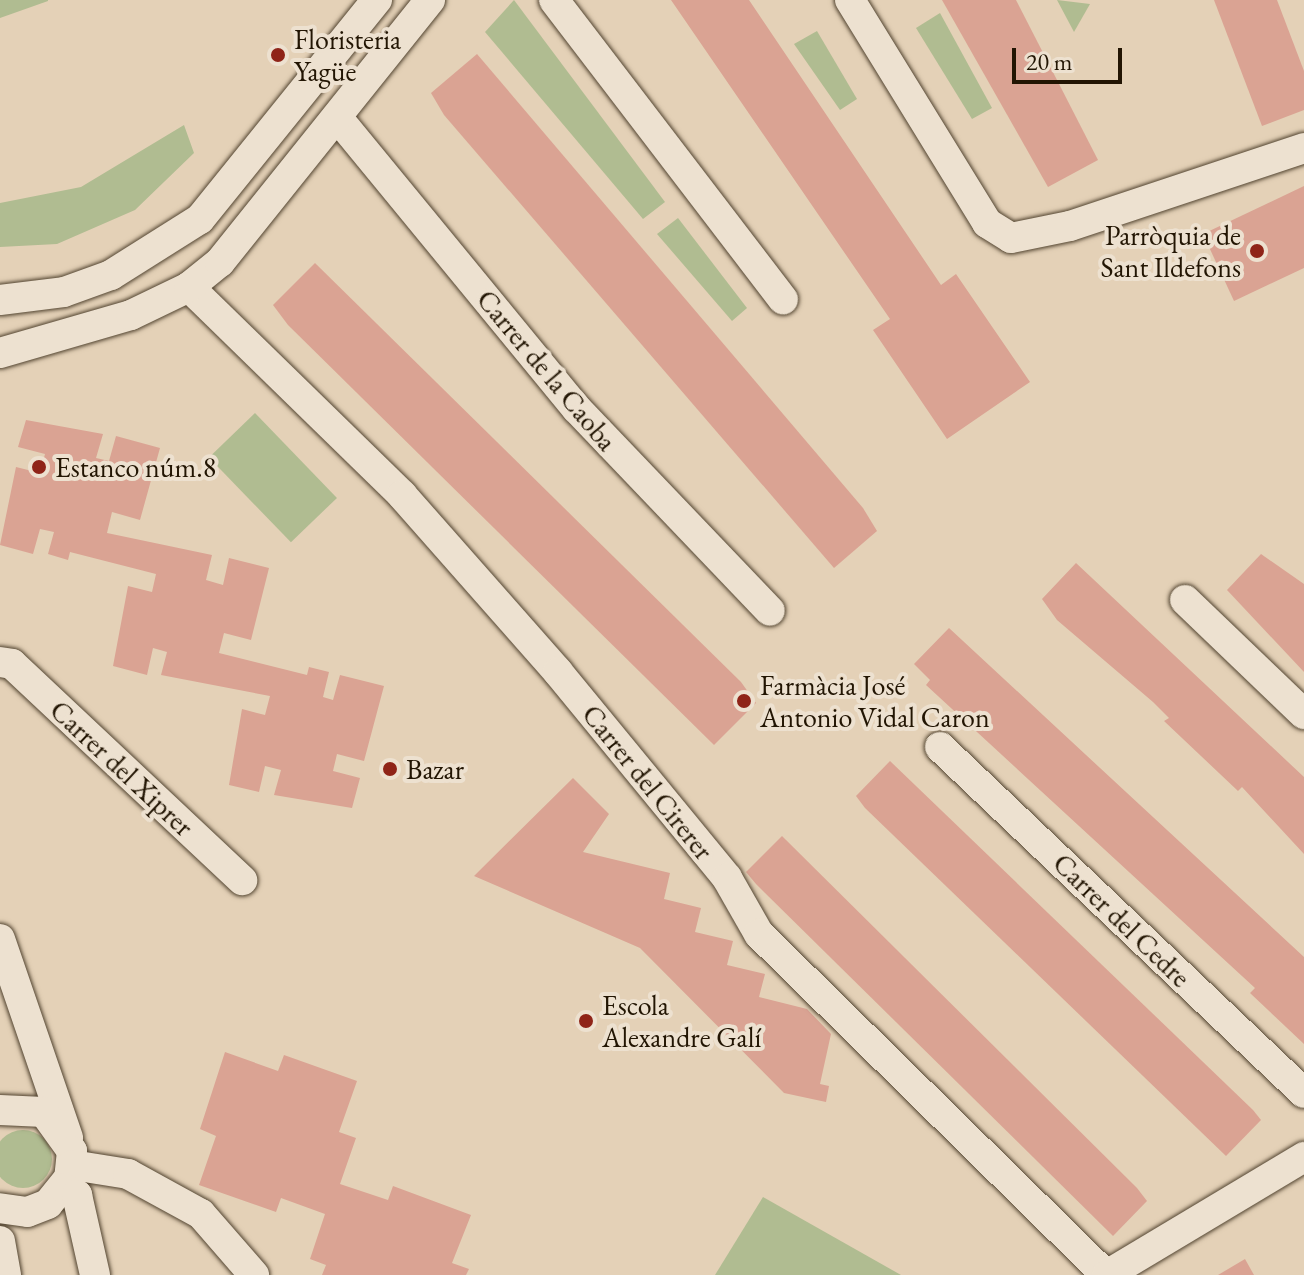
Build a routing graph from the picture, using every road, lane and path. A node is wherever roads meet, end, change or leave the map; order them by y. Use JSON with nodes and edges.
{"nodes":[{"id":1,"x":377,"y":0,"type":"edge"},
{"id":2,"x":430,"y":0,"type":"edge"},
{"id":3,"x":554,"y":0,"type":"edge"},
{"id":4,"x":850,"y":0,"type":"edge"},
{"id":5,"x":337,"y":117,"type":"junction"},
{"id":6,"x":1304,"y":148,"type":"edge"},
{"id":7,"x":189,"y":287,"type":"junction"},
{"id":8,"x":783,"y":299,"type":"dead end"},
{"id":9,"x":0,"y":300,"type":"edge"},
{"id":10,"x":0,"y":353,"type":"edge"},
{"id":11,"x":1185,"y":600,"type":"dead end"},
{"id":12,"x":770,"y":611,"type":"dead end"},
{"id":13,"x":0,"y":662,"type":"edge"},
{"id":14,"x":1304,"y":714,"type":"edge"},
{"id":15,"x":940,"y":747,"type":"dead end"},
{"id":16,"x":242,"y":880,"type":"dead end"},
{"id":17,"x":0,"y":939,"type":"edge"},
{"id":18,"x":1304,"y":1093,"type":"edge"},
{"id":19,"x":0,"y":1110,"type":"edge"},
{"id":20,"x":1304,"y":1157,"type":"edge"},
{"id":21,"x":68,"y":1164,"type":"junction"},
{"id":22,"x":2,"y":1214,"type":"edge"},
{"id":23,"x":0,"y":1241,"type":"edge"},
{"id":24,"x":6,"y":1275,"type":"edge"},
{"id":25,"x":95,"y":1275,"type":"edge"},
{"id":26,"x":254,"y":1275,"type":"edge"},
{"id":27,"x":1106,"y":1275,"type":"edge"}],
"edges":[{"from":1,"to":9,"type":"street"},
{"from":2,"to":5,"type":"street"},
{"from":3,"to":8,"type":"street"},
{"from":4,"to":6,"type":"street"},
{"from":5,"to":7,"type":"street"},
{"from":5,"to":12,"type":"street","name":"Carrer de la Caoba"},
{"from":7,"to":10,"type":"street"},
{"from":7,"to":27,"type":"street","name":"Carrer del Cirerer"},
{"from":11,"to":14,"type":"street"},
{"from":13,"to":16,"type":"street","name":"Carrer del Xiprer"},
{"from":15,"to":18,"type":"street","name":"Carrer del Cedre"},
{"from":17,"to":21,"type":"street"},
{"from":19,"to":21,"type":"street"},
{"from":20,"to":27,"type":"street","name":"Carrer del Cirerer"},
{"from":21,"to":22,"type":"street"},
{"from":21,"to":25,"type":"street"},
{"from":21,"to":26,"type":"street"},
{"from":23,"to":24,"type":"street"}]}
